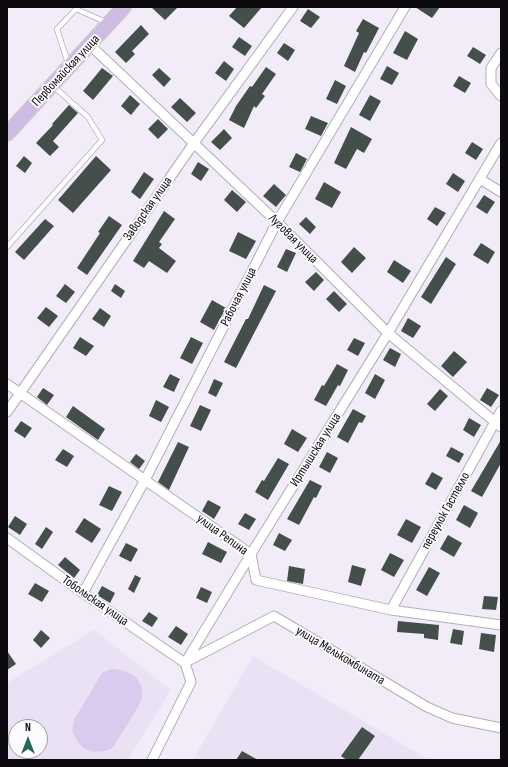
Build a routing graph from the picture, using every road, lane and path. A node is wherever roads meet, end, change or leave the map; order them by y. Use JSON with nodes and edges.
{"nodes":[{"id":1,"x":124,"y":7,"type":"edge"},
{"id":2,"x":292,"y":7,"type":"edge"},
{"id":3,"x":405,"y":7,"type":"edge"},
{"id":4,"x":110,"y":23,"type":"junction"},
{"id":5,"x":90,"y":45,"type":"junction"},
{"id":6,"x":501,"y":53,"type":"edge"},
{"id":7,"x":70,"y":67,"type":"junction"},
{"id":8,"x":52,"y":85,"type":"junction"},
{"id":9,"x":501,"y":96,"type":"edge"},
{"id":10,"x":7,"y":134,"type":"edge"},
{"id":11,"x":194,"y":143,"type":"junction"},
{"id":12,"x":501,"y":143,"type":"edge"},
{"id":13,"x":480,"y":179,"type":"junction"},
{"id":14,"x":501,"y":192,"type":"edge"},
{"id":15,"x":277,"y":222,"type":"junction"},
{"id":16,"x":7,"y":247,"type":"edge"},
{"id":17,"x":388,"y":333,"type":"junction"},
{"id":18,"x":7,"y":384,"type":"edge"},
{"id":19,"x":20,"y":393,"type":"junction"},
{"id":20,"x":7,"y":412,"type":"edge"},
{"id":21,"x":501,"y":412,"type":"edge"},
{"id":22,"x":498,"y":425,"type":"edge"},
{"id":23,"x":145,"y":480,"type":"junction"},
{"id":24,"x":7,"y":538,"type":"edge"},
{"id":25,"x":250,"y":554,"type":"junction"},
{"id":26,"x":83,"y":594,"type":"junction"},
{"id":27,"x":391,"y":610,"type":"junction"},
{"id":28,"x":501,"y":625,"type":"edge"},
{"id":29,"x":185,"y":663,"type":"junction"},
{"id":30,"x":501,"y":728,"type":"edge"},
{"id":31,"x":152,"y":760,"type":"edge"}],
"edges":[{"from":1,"to":4,"type":"main road","name":"Первомайская улица"},
{"from":2,"to":11,"type":"street","name":"Заводская улица"},
{"from":3,"to":15,"type":"street","name":"Рабочая улица"},
{"from":4,"to":5,"type":"main road","name":"Первомайская улица"},
{"from":4,"to":7,"type":"lane"},
{"from":5,"to":7,"type":"main road","name":"Первомайская улица"},
{"from":5,"to":11,"type":"street","name":"Луговая улица"},
{"from":6,"to":9,"type":"street"},
{"from":7,"to":8,"type":"main road","name":"Первомайская улица"},
{"from":8,"to":10,"type":"main road","name":"Первомайская улица"},
{"from":8,"to":16,"type":"lane"},
{"from":11,"to":15,"type":"street","name":"Луговая улица"},
{"from":11,"to":19,"type":"street","name":"Заводская улица"},
{"from":12,"to":13,"type":"street","name":"Иртышская улица"},
{"from":13,"to":14,"type":"street"},
{"from":13,"to":17,"type":"street","name":"Иртышская улица"},
{"from":15,"to":17,"type":"street","name":"Луговая улица"},
{"from":15,"to":23,"type":"street","name":"Рабочая улица"},
{"from":17,"to":22,"type":"street","name":"Луговая улица"},
{"from":17,"to":25,"type":"street","name":"Иртышская улица"},
{"from":18,"to":19,"type":"street","name":"улица Репина"},
{"from":19,"to":20,"type":"street","name":"Заводская улица"},
{"from":19,"to":23,"type":"street","name":"улица Репина"},
{"from":21,"to":22,"type":"street","name":"переулок Гастелло"},
{"from":22,"to":27,"type":"street","name":"переулок Гастелло"},
{"from":23,"to":25,"type":"street","name":"улица Репина"},
{"from":23,"to":26,"type":"street","name":"Рабочая улица"},
{"from":24,"to":26,"type":"street","name":"Тобольская улица"},
{"from":25,"to":27,"type":"street","name":"улица Репина"},
{"from":25,"to":29,"type":"street","name":"Иртышская улица"},
{"from":26,"to":29,"type":"street","name":"Тобольская улица"},
{"from":27,"to":28,"type":"street","name":"улица Репина"},
{"from":29,"to":30,"type":"street","name":"улица Мелькомбината"},
{"from":29,"to":31,"type":"street"}]}
